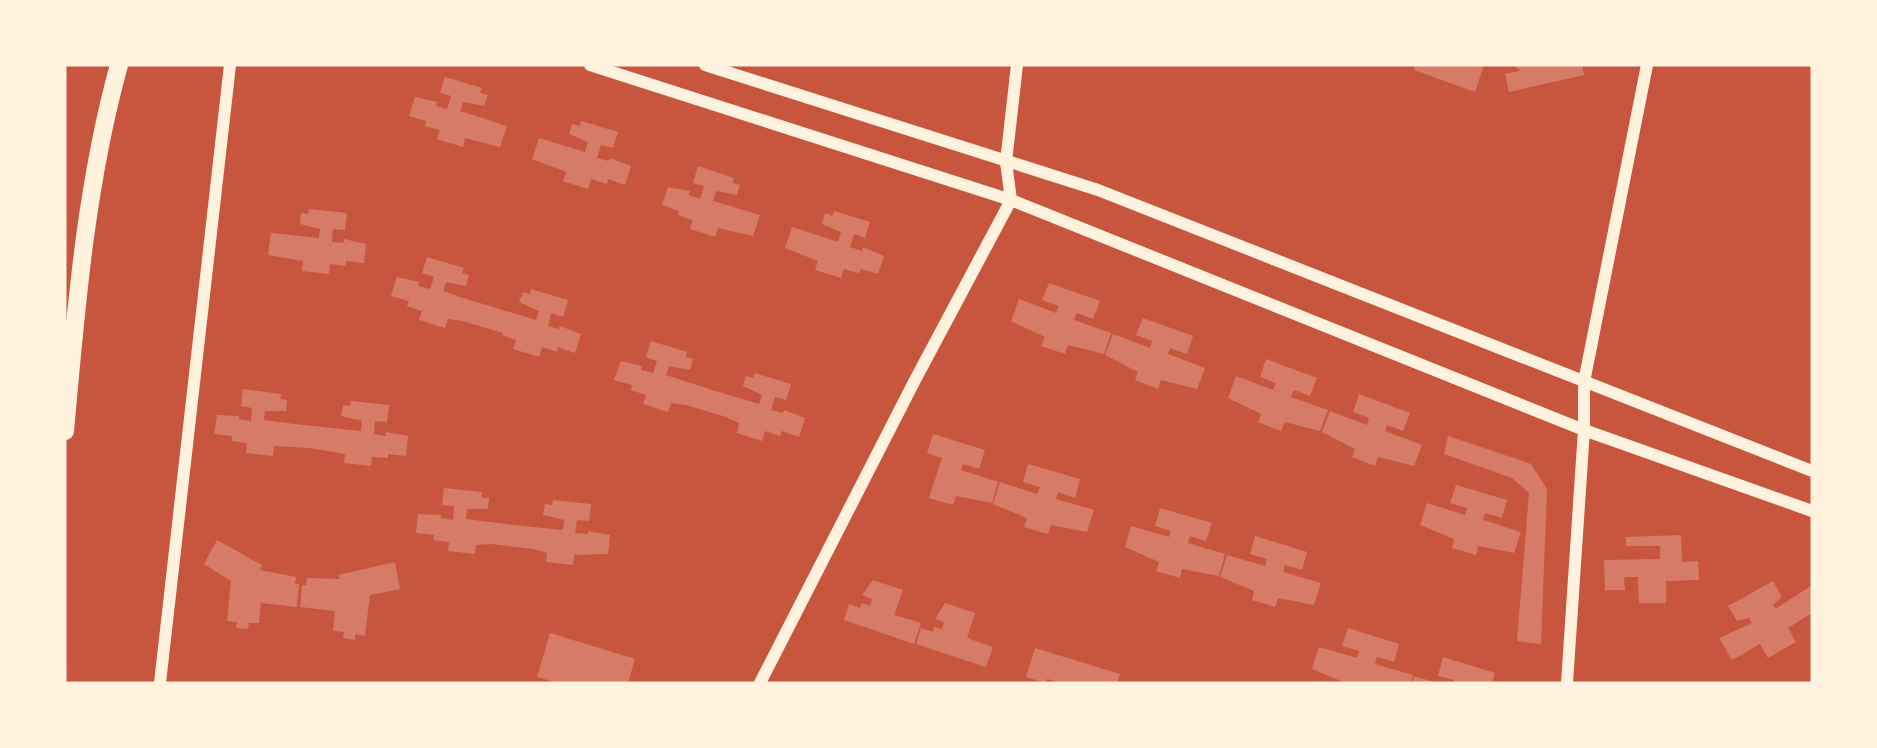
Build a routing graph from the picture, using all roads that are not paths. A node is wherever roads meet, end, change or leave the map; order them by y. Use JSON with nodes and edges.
{"nodes":[{"id":1,"x":120,"y":65,"type":"edge"},
{"id":2,"x":230,"y":65,"type":"edge"},
{"id":3,"x":590,"y":65,"type":"edge"},
{"id":4,"x":705,"y":65,"type":"edge"},
{"id":5,"x":1017,"y":65,"type":"edge"},
{"id":6,"x":1647,"y":65,"type":"edge"},
{"id":7,"x":1006,"y":162,"type":"junction"},
{"id":8,"x":1011,"y":200,"type":"junction"},
{"id":9,"x":1584,"y":382,"type":"junction"},
{"id":10,"x":1584,"y":430,"type":"junction"},
{"id":11,"x":65,"y":431,"type":"edge"},
{"id":12,"x":1812,"y":471,"type":"edge"},
{"id":13,"x":1812,"y":511,"type":"edge"},
{"id":14,"x":160,"y":683,"type":"edge"},
{"id":15,"x":760,"y":683,"type":"edge"},
{"id":16,"x":1567,"y":683,"type":"edge"}],
"edges":[{"from":1,"to":11,"type":"highway"},
{"from":2,"to":14,"type":"street"},
{"from":3,"to":8,"type":"street"},
{"from":4,"to":7,"type":"street"},
{"from":5,"to":7,"type":"street"},
{"from":6,"to":9,"type":"street"},
{"from":7,"to":8,"type":"street"},
{"from":7,"to":9,"type":"street"},
{"from":8,"to":10,"type":"street"},
{"from":8,"to":15,"type":"street"},
{"from":9,"to":10,"type":"street"},
{"from":9,"to":12,"type":"street"},
{"from":10,"to":13,"type":"street"},
{"from":10,"to":16,"type":"street"}]}
